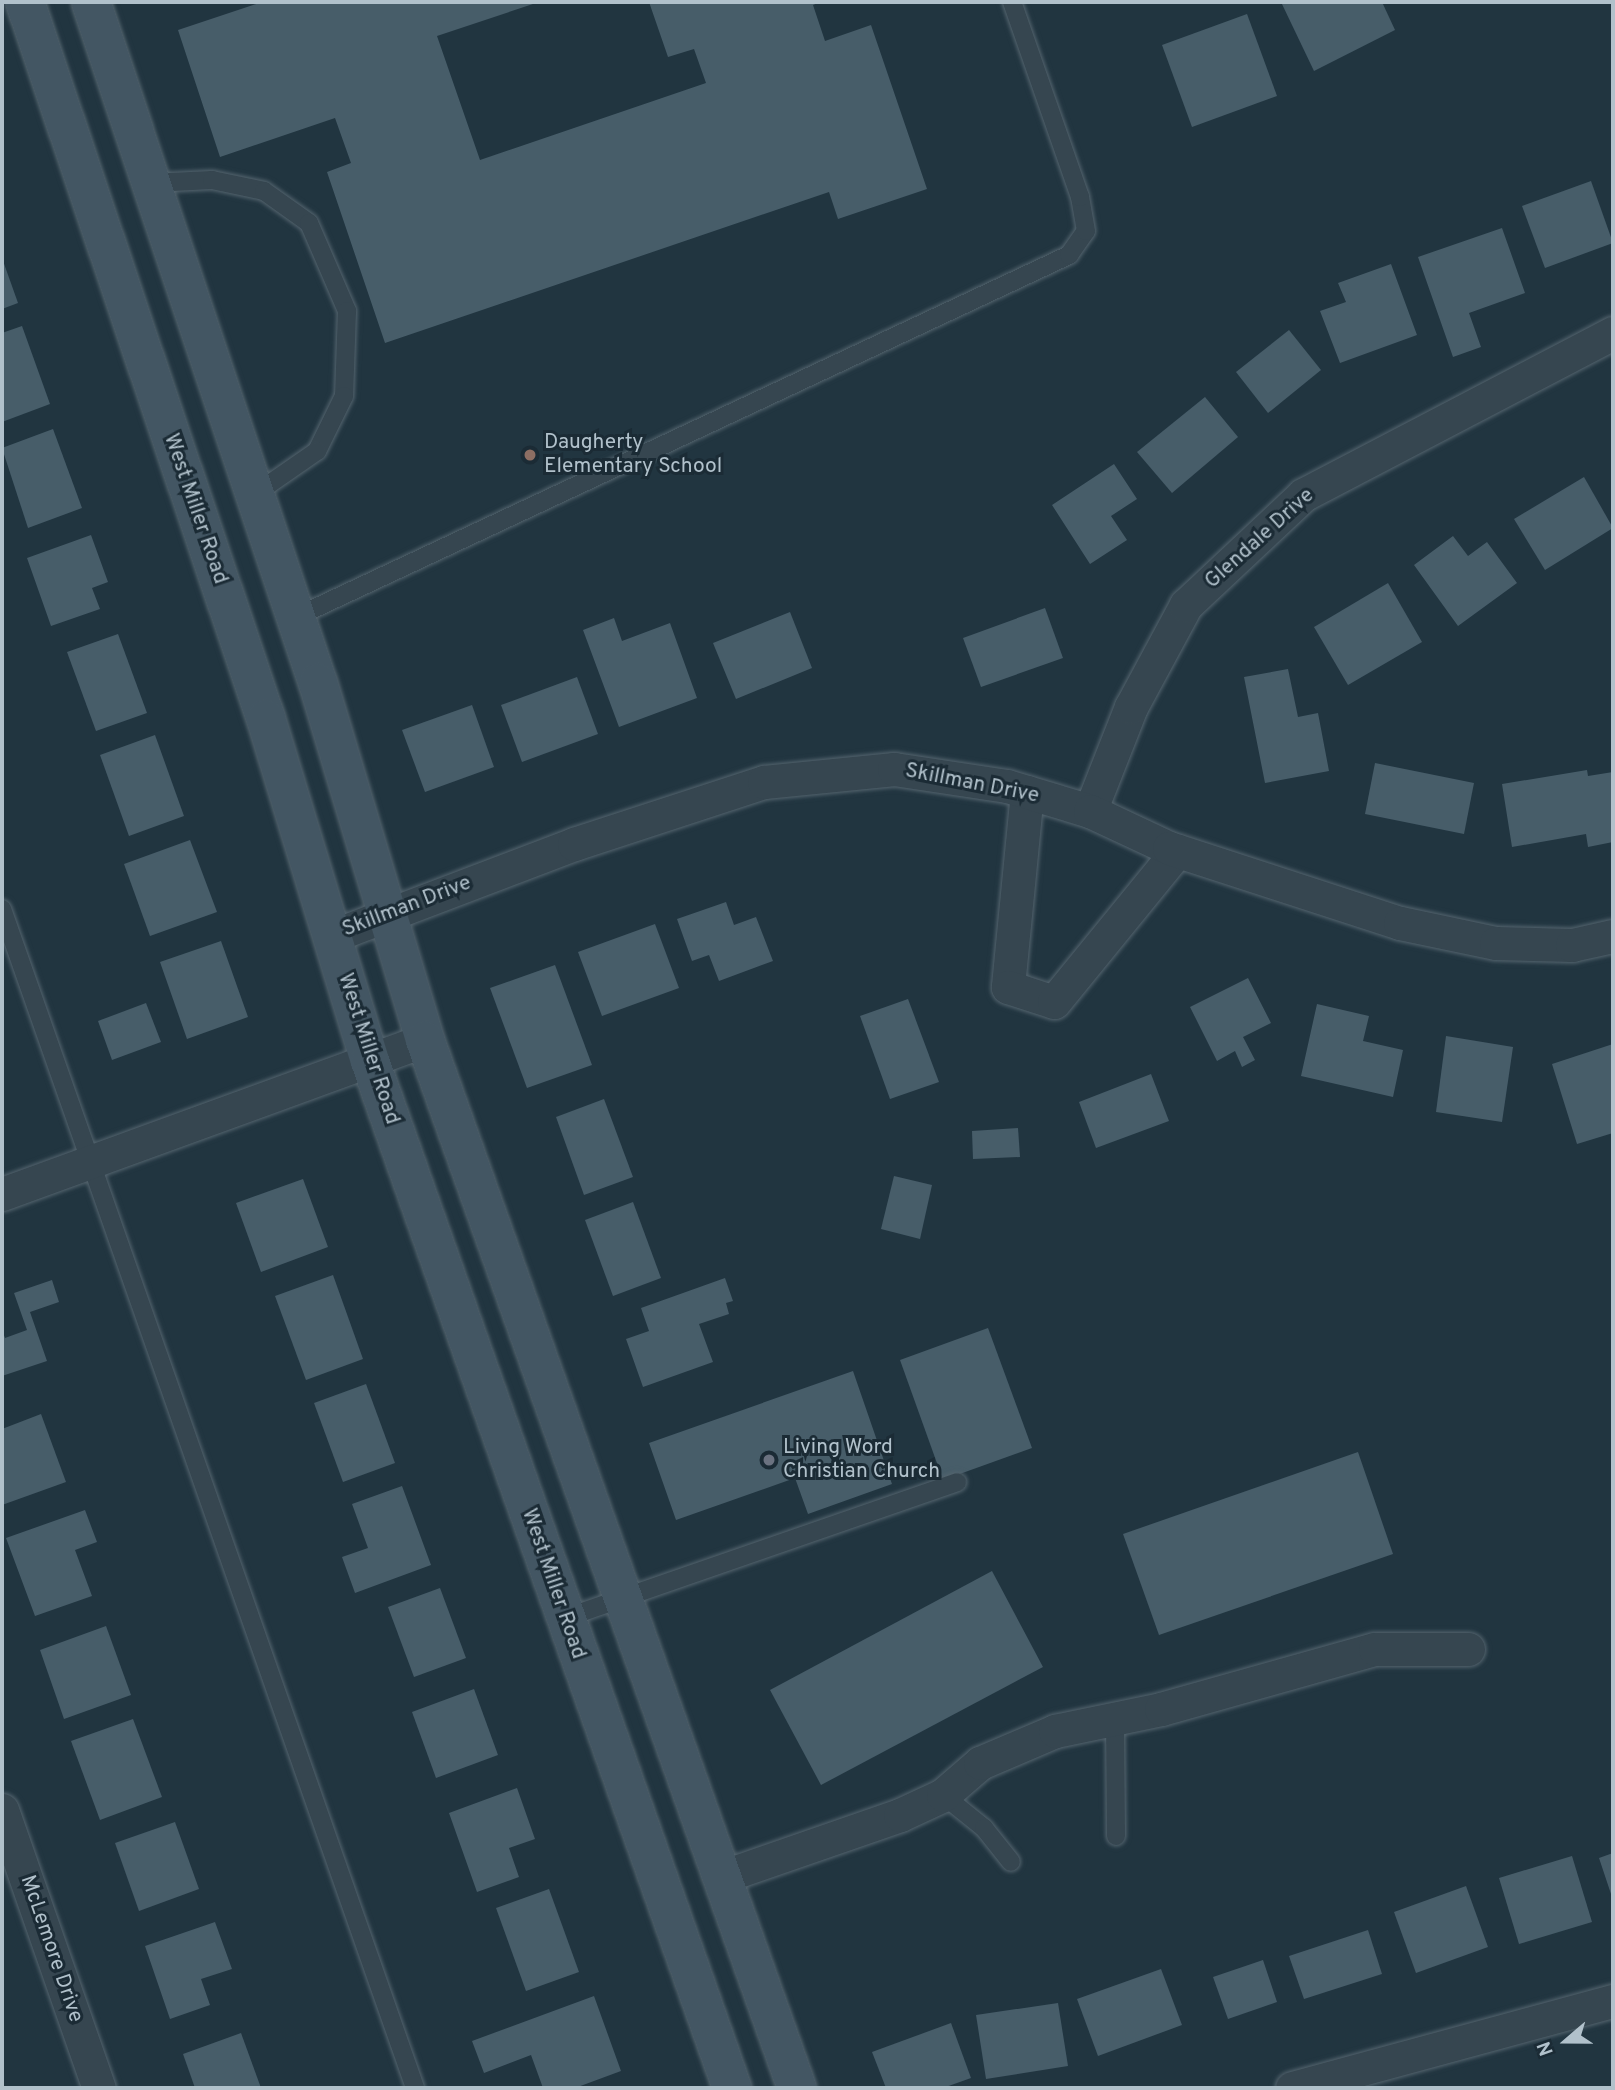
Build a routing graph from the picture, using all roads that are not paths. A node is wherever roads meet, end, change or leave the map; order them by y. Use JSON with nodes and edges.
{"nodes":[{"id":1,"x":25,"y":2,"type":"edge"},
{"id":2,"x":91,"y":2,"type":"edge"},
{"id":3,"x":1012,"y":2,"type":"edge"},
{"id":4,"x":151,"y":183,"type":"junction"},
{"id":5,"x":1613,"y":333,"type":"edge"},
{"id":6,"x":255,"y":494,"type":"junction"},
{"id":7,"x":296,"y":617,"type":"junction"},
{"id":8,"x":1027,"y":792,"type":"junction"},
{"id":9,"x":1090,"y":811,"type":"junction"},
{"id":10,"x":1177,"y":850,"type":"junction"},
{"id":11,"x":2,"y":909,"type":"edge"},
{"id":12,"x":388,"y":913,"type":"junction"},
{"id":13,"x":332,"y":936,"type":"junction"},
{"id":14,"x":1613,"y":936,"type":"edge"},
{"id":15,"x":425,"y":1040,"type":"junction"},
{"id":16,"x":370,"y":1061,"type":"junction"},
{"id":17,"x":89,"y":1163,"type":"junction"},
{"id":18,"x":2,"y":1194,"type":"edge"},
{"id":19,"x":957,"y":1482,"type":"dead end"},
{"id":20,"x":623,"y":1596,"type":"junction"},
{"id":21,"x":565,"y":1618,"type":"junction"},
{"id":22,"x":1468,"y":1650,"type":"dead end"},
{"id":23,"x":1115,"y":1719,"type":"junction"},
{"id":24,"x":943,"y":1795,"type":"junction"},
{"id":25,"x":2,"y":1810,"type":"edge"},
{"id":26,"x":1116,"y":1836,"type":"dead end"},
{"id":27,"x":1011,"y":1862,"type":"dead end"},
{"id":28,"x":724,"y":1876,"type":"junction"},
{"id":29,"x":1613,"y":2001,"type":"edge"},
{"id":30,"x":99,"y":2088,"type":"edge"},
{"id":31,"x":415,"y":2088,"type":"edge"},
{"id":32,"x":732,"y":2088,"type":"edge"},
{"id":33,"x":797,"y":2088,"type":"edge"},
{"id":34,"x":1292,"y":2088,"type":"edge"}],
"edges":[{"from":1,"to":13,"type":"main road","name":"West Miller Road"},
{"from":2,"to":4,"type":"main road"},
{"from":3,"to":7,"type":"lane"},
{"from":4,"to":6,"type":"main road"},
{"from":4,"to":6,"type":"lane"},
{"from":5,"to":9,"type":"street","name":"Glendale Drive"},
{"from":6,"to":7,"type":"main road"},
{"from":7,"to":12,"type":"main road"},
{"from":8,"to":9,"type":"street","name":"Skillman Drive"},
{"from":8,"to":10,"type":"street"},
{"from":8,"to":12,"type":"street","name":"Skillman Drive"},
{"from":9,"to":10,"type":"street","name":"Skillman Drive"},
{"from":10,"to":14,"type":"street","name":"Skillman Drive"},
{"from":11,"to":17,"type":"lane"},
{"from":12,"to":13,"type":"street","name":"Skillman Drive"},
{"from":12,"to":15,"type":"main road"},
{"from":13,"to":16,"type":"main road","name":"West Miller Road"},
{"from":15,"to":16,"type":"street"},
{"from":15,"to":20,"type":"main road"},
{"from":16,"to":17,"type":"street"},
{"from":16,"to":21,"type":"main road","name":"West Miller Road"},
{"from":17,"to":18,"type":"street"},
{"from":17,"to":31,"type":"lane"},
{"from":19,"to":20,"type":"lane"},
{"from":20,"to":21,"type":"lane"},
{"from":20,"to":28,"type":"main road"},
{"from":21,"to":32,"type":"main road","name":"West Miller Road"},
{"from":22,"to":23,"type":"street"},
{"from":23,"to":24,"type":"street"},
{"from":23,"to":26,"type":"lane"},
{"from":24,"to":27,"type":"lane"},
{"from":24,"to":28,"type":"street"},
{"from":25,"to":30,"type":"street","name":"McLemore Drive"},
{"from":28,"to":33,"type":"main road"},
{"from":29,"to":34,"type":"street"}]}
